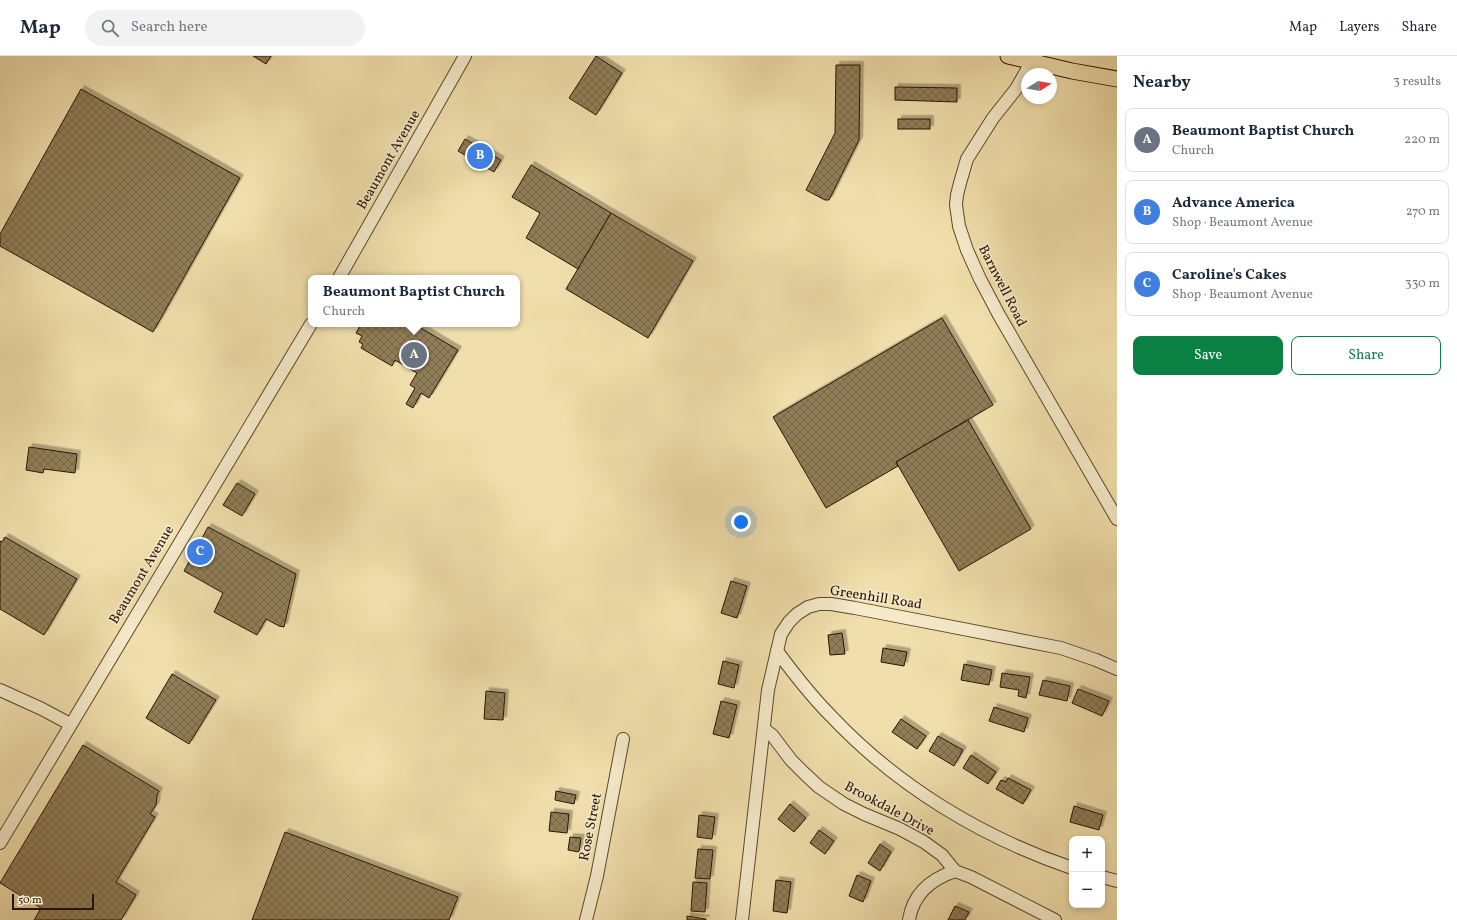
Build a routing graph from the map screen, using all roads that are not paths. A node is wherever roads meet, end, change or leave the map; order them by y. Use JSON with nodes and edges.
{"nodes":[{"id":1,"x":465,"y":56,"type":"edge"},
{"id":2,"x":1008,"y":56,"type":"edge"},
{"id":3,"x":1032,"y":61,"type":"junction"},
{"id":4,"x":1117,"y":79,"type":"edge"},
{"id":5,"x":341,"y":275,"type":"edge"},
{"id":6,"x":309,"y":327,"type":"edge"},
{"id":7,"x":1117,"y":519,"type":"edge"},
{"id":8,"x":777,"y":651,"type":"junction"},
{"id":9,"x":1117,"y":670,"type":"edge"},
{"id":10,"x":0,"y":690,"type":"edge"},
{"id":11,"x":70,"y":724,"type":"junction"},
{"id":12,"x":764,"y":729,"type":"junction"},
{"id":13,"x":623,"y":739,"type":"dead end"},
{"id":14,"x":0,"y":843,"type":"edge"},
{"id":15,"x":1069,"y":867,"type":"edge"},
{"id":16,"x":955,"y":871,"type":"junction"},
{"id":17,"x":1105,"y":878,"type":"edge"},
{"id":18,"x":1117,"y":882,"type":"edge"},
{"id":19,"x":586,"y":920,"type":"edge"},
{"id":20,"x":742,"y":920,"type":"edge"},
{"id":21,"x":908,"y":920,"type":"edge"},
{"id":22,"x":1055,"y":920,"type":"edge"}],
"edges":[{"from":1,"to":5,"type":"street","name":"Beaumont Avenue"},
{"from":2,"to":3,"type":"main road"},
{"from":3,"to":4,"type":"main road"},
{"from":3,"to":7,"type":"street","name":"Barnwell Road"},
{"from":6,"to":11,"type":"street","name":"Beaumont Avenue"},
{"from":8,"to":9,"type":"street","name":"Greenhill Road"},
{"from":8,"to":12,"type":"street","name":"Greenhill Road"},
{"from":8,"to":15,"type":"street"},
{"from":10,"to":11,"type":"street"},
{"from":11,"to":14,"type":"street","name":"Beaumont Avenue"},
{"from":12,"to":16,"type":"street","name":"Brookdale Drive"},
{"from":12,"to":20,"type":"street","name":"Greenhill Road"},
{"from":13,"to":19,"type":"street","name":"Rose Street"},
{"from":16,"to":21,"type":"street"},
{"from":16,"to":22,"type":"street","name":"Brookdale Drive"},
{"from":17,"to":18,"type":"street"}]}
